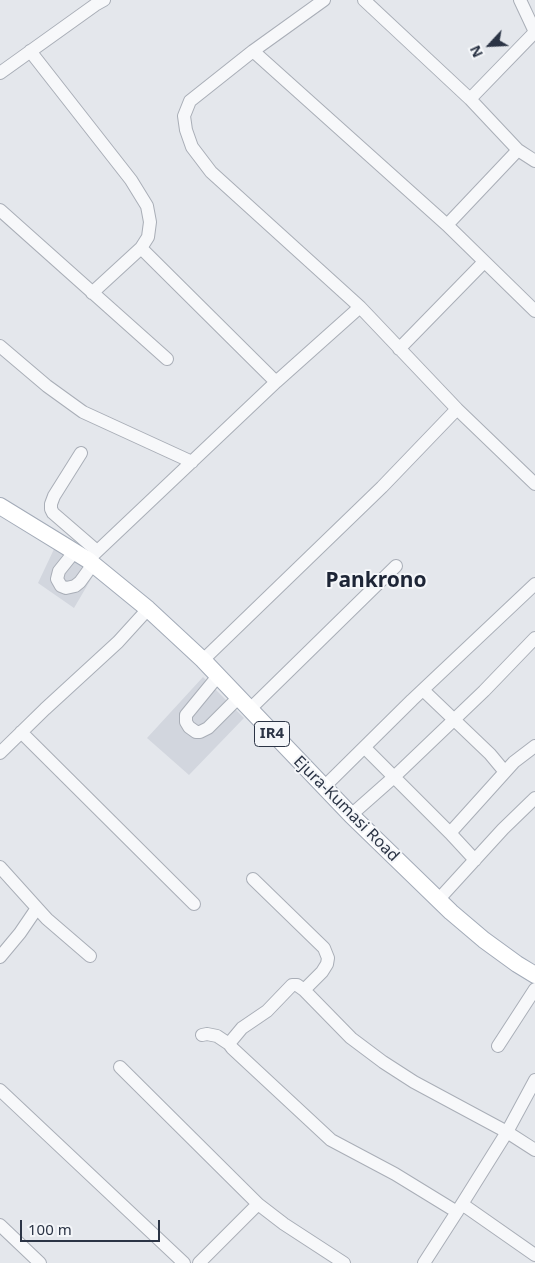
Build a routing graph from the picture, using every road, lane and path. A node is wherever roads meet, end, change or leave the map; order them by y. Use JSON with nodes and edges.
{"nodes":[{"id":1,"x":104,"y":0,"type":"edge"},
{"id":2,"x":324,"y":0,"type":"edge"},
{"id":3,"x":364,"y":0,"type":"edge"},
{"id":4,"x":520,"y":0,"type":"edge"},
{"id":5,"x":535,"y":32,"type":"edge"},
{"id":6,"x":253,"y":50,"type":"junction"},
{"id":7,"x":30,"y":51,"type":"junction"},
{"id":8,"x":0,"y":73,"type":"edge"},
{"id":9,"x":470,"y":99,"type":"junction"},
{"id":10,"x":518,"y":150,"type":"junction"},
{"id":11,"x":535,"y":162,"type":"edge"},
{"id":12,"x":0,"y":210,"type":"edge"},
{"id":13,"x":447,"y":226,"type":"junction"},
{"id":14,"x":141,"y":248,"type":"junction"},
{"id":15,"x":484,"y":262,"type":"junction"},
{"id":16,"x":92,"y":293,"type":"junction"},
{"id":17,"x":360,"y":307,"type":"junction"},
{"id":18,"x":535,"y":310,"type":"edge"},
{"id":19,"x":0,"y":346,"type":"edge"},
{"id":20,"x":399,"y":349,"type":"junction"},
{"id":21,"x":166,"y":359,"type":"dead end"},
{"id":22,"x":276,"y":382,"type":"junction"},
{"id":23,"x":458,"y":409,"type":"junction"},
{"id":24,"x":81,"y":453,"type":"dead end"},
{"id":25,"x":192,"y":462,"type":"junction"},
{"id":26,"x":535,"y":484,"type":"edge"},
{"id":27,"x":0,"y":506,"type":"edge"},
{"id":28,"x":88,"y":557,"type":"junction"},
{"id":29,"x":396,"y":566,"type":"dead end"},
{"id":30,"x":535,"y":584,"type":"edge"},
{"id":31,"x":148,"y":610,"type":"junction"},
{"id":32,"x":535,"y":638,"type":"edge"},
{"id":33,"x":203,"y":660,"type":"junction"},
{"id":34,"x":218,"y":676,"type":"junction"},
{"id":35,"x":422,"y":690,"type":"junction"},
{"id":36,"x":243,"y":704,"type":"junction"},
{"id":37,"x":454,"y":719,"type":"junction"},
{"id":38,"x":21,"y":732,"type":"junction"},
{"id":39,"x":535,"y":746,"type":"edge"},
{"id":40,"x":365,"y":748,"type":"junction"},
{"id":41,"x":0,"y":753,"type":"edge"},
{"id":42,"x":505,"y":772,"type":"junction"},
{"id":43,"x":394,"y":777,"type":"junction"},
{"id":44,"x":324,"y":787,"type":"junction"},
{"id":45,"x":535,"y":798,"type":"edge"},
{"id":46,"x":351,"y":815,"type":"junction"},
{"id":47,"x":450,"y":833,"type":"junction"},
{"id":48,"x":475,"y":860,"type":"junction"},
{"id":49,"x":0,"y":867,"type":"edge"},
{"id":50,"x":253,"y":880,"type":"dead end"},
{"id":51,"x":439,"y":899,"type":"junction"},
{"id":52,"x":194,"y":904,"type":"dead end"},
{"id":53,"x":37,"y":908,"type":"junction"},
{"id":54,"x":90,"y":956,"type":"dead end"},
{"id":55,"x":0,"y":957,"type":"edge"},
{"id":56,"x":535,"y":975,"type":"edge"},
{"id":57,"x":535,"y":989,"type":"edge"},
{"id":58,"x":304,"y":990,"type":"junction"},
{"id":59,"x":202,"y":1035,"type":"dead end"},
{"id":60,"x":229,"y":1044,"type":"junction"},
{"id":61,"x":498,"y":1046,"type":"dead end"},
{"id":62,"x":120,"y":1067,"type":"dead end"},
{"id":63,"x":535,"y":1080,"type":"edge"},
{"id":64,"x":0,"y":1090,"type":"edge"},
{"id":65,"x":507,"y":1132,"type":"junction"},
{"id":66,"x":535,"y":1150,"type":"edge"},
{"id":67,"x":258,"y":1204,"type":"junction"},
{"id":68,"x":460,"y":1208,"type":"junction"},
{"id":69,"x":0,"y":1225,"type":"edge"},
{"id":70,"x":535,"y":1255,"type":"edge"},
{"id":71,"x":40,"y":1263,"type":"edge"},
{"id":72,"x":184,"y":1263,"type":"edge"},
{"id":73,"x":199,"y":1263,"type":"edge"},
{"id":74,"x":344,"y":1263,"type":"edge"},
{"id":75,"x":424,"y":1263,"type":"edge"}],
"edges":[{"from":1,"to":7,"type":"street"},
{"from":2,"to":6,"type":"street"},
{"from":3,"to":9,"type":"street"},
{"from":4,"to":5,"type":"street"},
{"from":5,"to":9,"type":"street"},
{"from":6,"to":13,"type":"street"},
{"from":6,"to":17,"type":"street"},
{"from":7,"to":8,"type":"street"},
{"from":7,"to":14,"type":"street"},
{"from":9,"to":10,"type":"street"},
{"from":10,"to":11,"type":"street"},
{"from":10,"to":13,"type":"street"},
{"from":12,"to":16,"type":"street"},
{"from":13,"to":15,"type":"street"},
{"from":14,"to":16,"type":"street"},
{"from":14,"to":22,"type":"street"},
{"from":15,"to":18,"type":"street"},
{"from":15,"to":20,"type":"street"},
{"from":16,"to":21,"type":"street"},
{"from":17,"to":20,"type":"street"},
{"from":17,"to":22,"type":"street"},
{"from":19,"to":25,"type":"street"},
{"from":20,"to":23,"type":"street"},
{"from":22,"to":25,"type":"street"},
{"from":23,"to":26,"type":"street"},
{"from":23,"to":33,"type":"street"},
{"from":24,"to":28,"type":"street"},
{"from":25,"to":28,"type":"street"},
{"from":27,"to":28,"type":"main road","name":"Ejura-Kumasi Road","number":"IR4"},
{"from":28,"to":31,"type":"main road","name":"Ejura-Kumasi Road","number":"IR4"},
{"from":29,"to":36,"type":"street"},
{"from":30,"to":35,"type":"street"},
{"from":31,"to":33,"type":"main road","name":"Ejura-Kumasi Road","number":"IR4"},
{"from":31,"to":38,"type":"street"},
{"from":32,"to":37,"type":"street"},
{"from":33,"to":34,"type":"main road","name":"Ejura-Kumasi Road","number":"IR4"},
{"from":34,"to":36,"type":"main road","name":"Ejura-Kumasi Road","number":"IR4"},
{"from":34,"to":36,"type":"street"},
{"from":35,"to":37,"type":"street"},
{"from":35,"to":40,"type":"street"},
{"from":36,"to":44,"type":"main road","name":"Ejura-Kumasi Road","number":"IR4"},
{"from":37,"to":42,"type":"street"},
{"from":37,"to":43,"type":"street"},
{"from":38,"to":41,"type":"street"},
{"from":38,"to":52,"type":"street"},
{"from":39,"to":42,"type":"street"},
{"from":40,"to":43,"type":"street"},
{"from":40,"to":44,"type":"street"},
{"from":42,"to":47,"type":"street"},
{"from":43,"to":46,"type":"street"},
{"from":43,"to":47,"type":"street"},
{"from":44,"to":46,"type":"main road","name":"Ejura-Kumasi Road","number":"IR4"},
{"from":45,"to":48,"type":"street"},
{"from":46,"to":51,"type":"main road","name":"Ejura-Kumasi Road","number":"IR4"},
{"from":47,"to":48,"type":"street"},
{"from":48,"to":51,"type":"street"},
{"from":49,"to":53,"type":"street"},
{"from":50,"to":58,"type":"street"},
{"from":51,"to":56,"type":"main road","name":"Ejura-Kumasi Road","number":"IR4"},
{"from":53,"to":54,"type":"street"},
{"from":53,"to":55,"type":"street"},
{"from":57,"to":61,"type":"street"},
{"from":58,"to":60,"type":"street"},
{"from":58,"to":65,"type":"street"},
{"from":59,"to":60,"type":"street"},
{"from":60,"to":68,"type":"street"},
{"from":62,"to":67,"type":"street"},
{"from":63,"to":65,"type":"street"},
{"from":64,"to":72,"type":"street"},
{"from":65,"to":66,"type":"street"},
{"from":65,"to":68,"type":"street"},
{"from":67,"to":73,"type":"street"},
{"from":67,"to":74,"type":"street"},
{"from":68,"to":70,"type":"street"},
{"from":68,"to":75,"type":"street"},
{"from":69,"to":71,"type":"street"}]}
